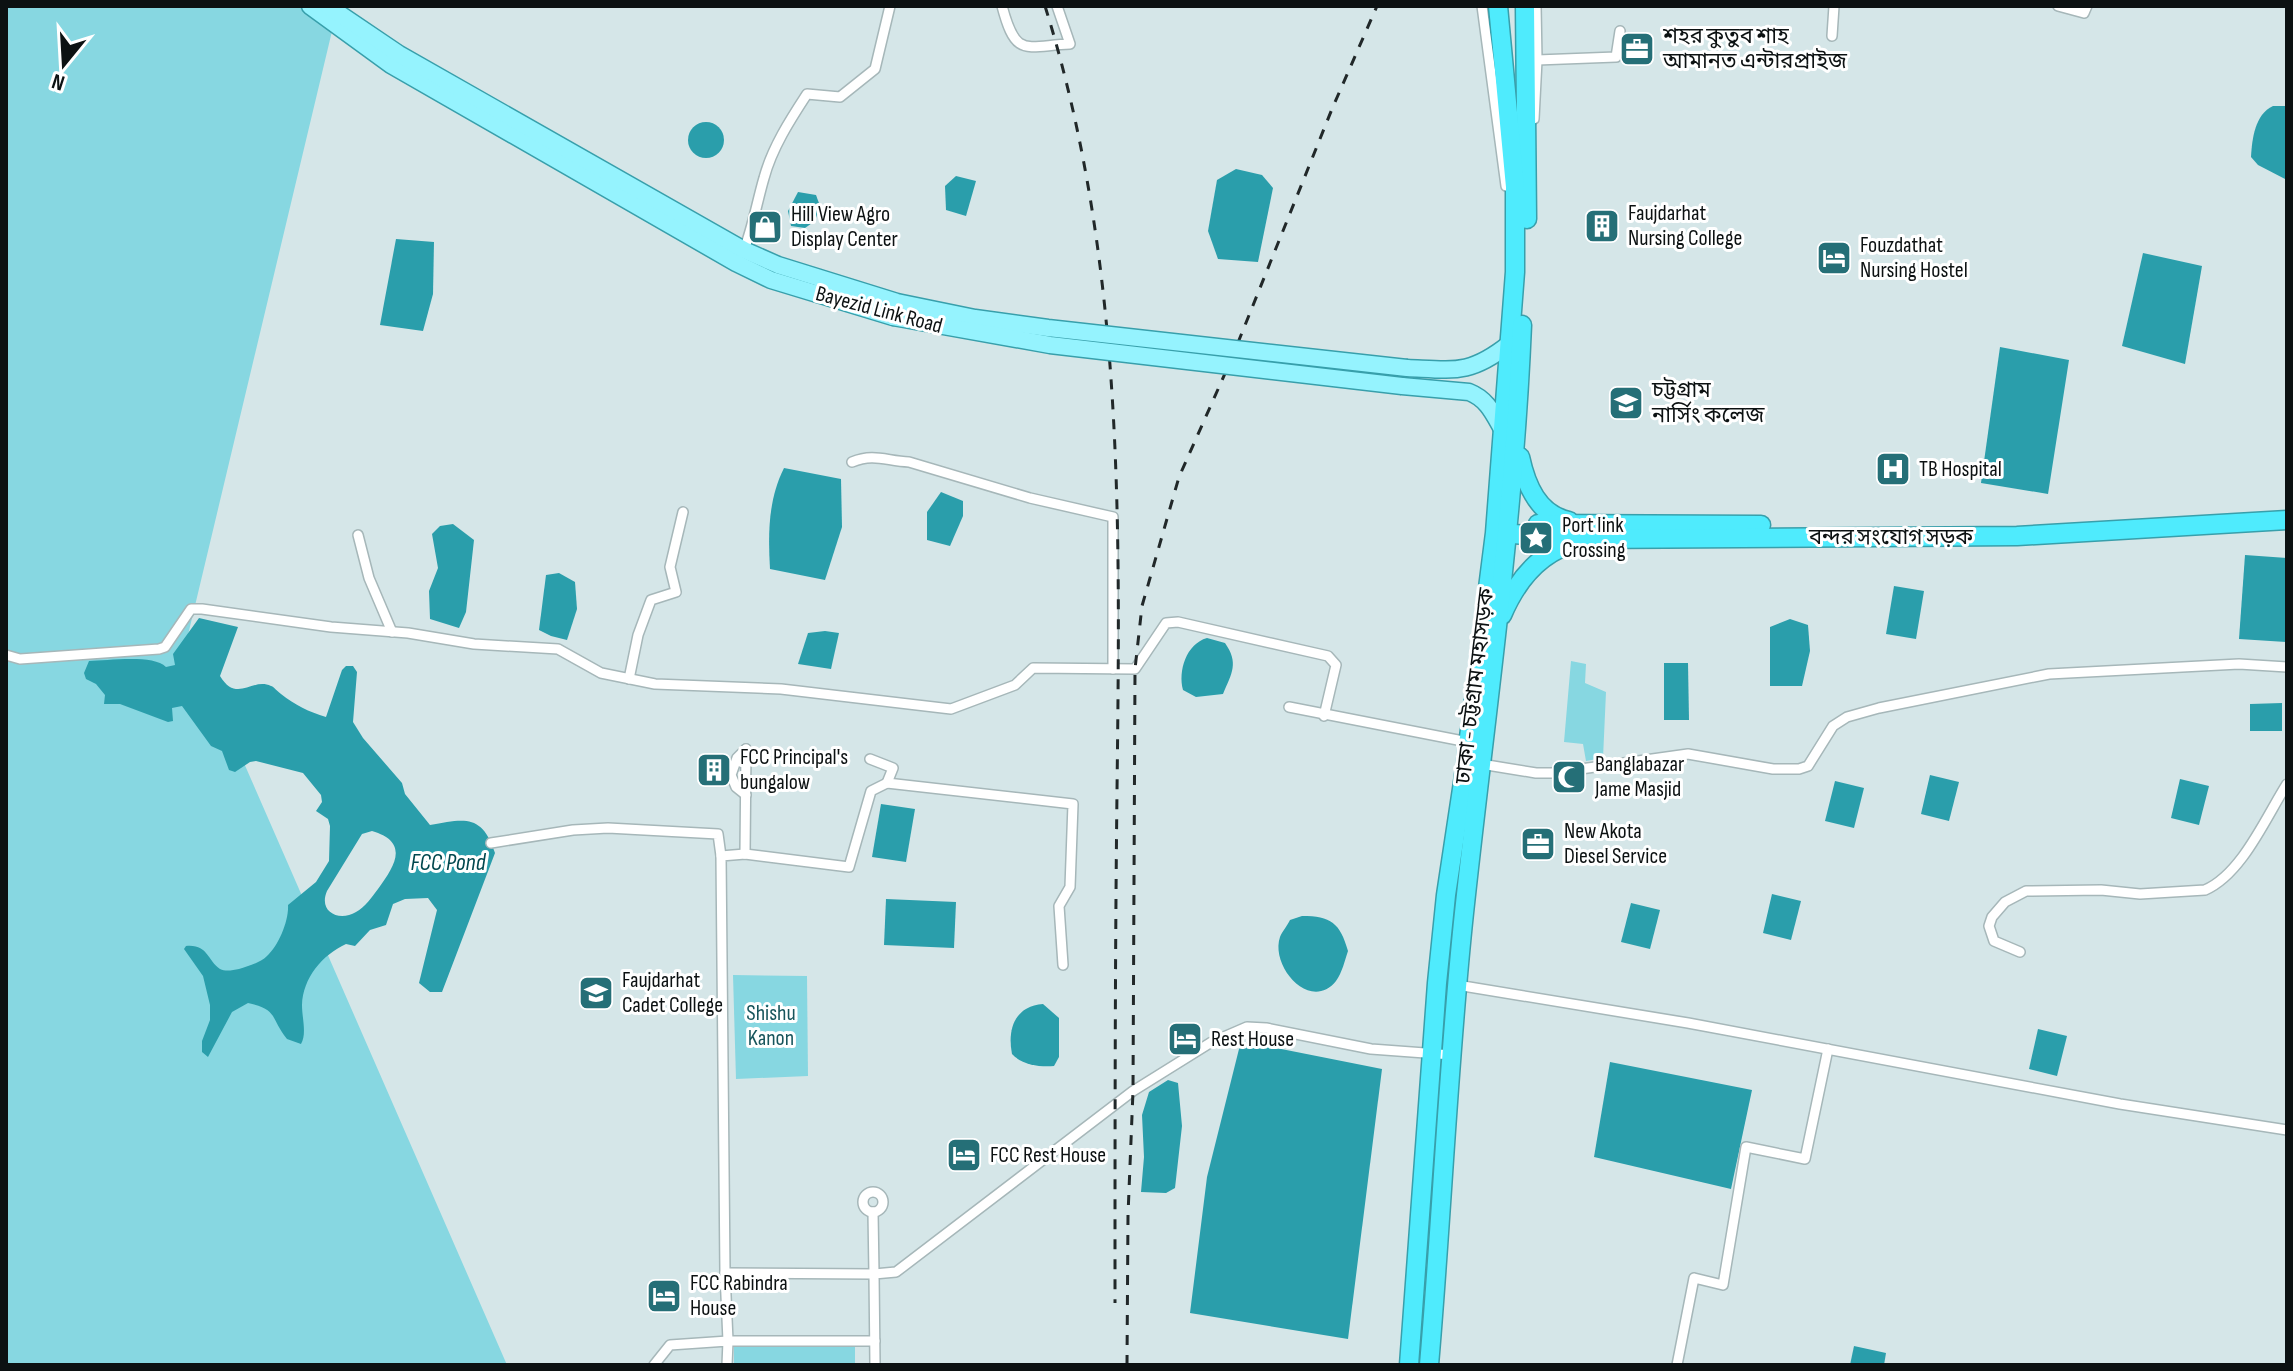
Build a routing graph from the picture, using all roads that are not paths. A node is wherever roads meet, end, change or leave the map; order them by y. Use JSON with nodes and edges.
{"nodes":[{"id":1,"x":310,"y":6,"type":"edge"},
{"id":2,"x":890,"y":6,"type":"edge"},
{"id":3,"x":1002,"y":6,"type":"edge"},
{"id":4,"x":1057,"y":6,"type":"edge"},
{"id":5,"x":1482,"y":6,"type":"edge"},
{"id":6,"x":1498,"y":6,"type":"edge"},
{"id":7,"x":1525,"y":6,"type":"edge"},
{"id":8,"x":1536,"y":6,"type":"edge"},
{"id":9,"x":1834,"y":6,"type":"edge"},
{"id":10,"x":2058,"y":6,"type":"edge"},
{"id":11,"x":2087,"y":6,"type":"edge"},
{"id":12,"x":330,"y":7,"type":"edge"},
{"id":13,"x":1620,"y":31,"type":"dead end"},
{"id":14,"x":1832,"y":36,"type":"dead end"},
{"id":15,"x":1537,"y":60,"type":"junction"},
{"id":16,"x":1522,"y":188,"type":"junction"},
{"id":17,"x":1527,"y":229,"type":"junction"},
{"id":18,"x":744,"y":250,"type":"junction"},
{"id":19,"x":895,"y":309,"type":"junction"},
{"id":20,"x":1509,"y":344,"type":"junction"},
{"id":21,"x":1509,"y":434,"type":"junction"},
{"id":22,"x":852,"y":462,"type":"dead end"},
{"id":23,"x":2287,"y":510,"type":"edge"},
{"id":24,"x":683,"y":512,"type":"dead end"},
{"id":25,"x":2287,"y":520,"type":"edge"},
{"id":26,"x":1502,"y":528,"type":"junction"},
{"id":27,"x":1588,"y":532,"type":"junction"},
{"id":28,"x":358,"y":535,"type":"dead end"},
{"id":29,"x":392,"y":632,"type":"junction"},
{"id":30,"x":1495,"y":633,"type":"junction"},
{"id":31,"x":6,"y":655,"type":"edge"},
{"id":32,"x":2287,"y":667,"type":"edge"},
{"id":33,"x":1113,"y":669,"type":"junction"},
{"id":34,"x":629,"y":679,"type":"junction"},
{"id":35,"x":1289,"y":707,"type":"dead end"},
{"id":36,"x":1324,"y":716,"type":"junction"},
{"id":37,"x":1468,"y":742,"type":"junction"},
{"id":38,"x":870,"y":759,"type":"dead end"},
{"id":39,"x":1481,"y":764,"type":"junction"},
{"id":40,"x":887,"y":783,"type":"junction"},
{"id":41,"x":2287,"y":784,"type":"edge"},
{"id":42,"x":746,"y":795,"type":"dead end"},
{"id":43,"x":491,"y":843,"type":"dead end"},
{"id":44,"x":745,"y":854,"type":"junction"},
{"id":45,"x":721,"y":856,"type":"junction"},
{"id":46,"x":2020,"y":952,"type":"dead end"},
{"id":47,"x":1063,"y":965,"type":"dead end"},
{"id":48,"x":1457,"y":985,"type":"junction"},
{"id":49,"x":1828,"y":1049,"type":"junction"},
{"id":50,"x":1433,"y":1055,"type":"junction"},
{"id":51,"x":1452,"y":1055,"type":"junction"},
{"id":52,"x":2287,"y":1130,"type":"edge"},
{"id":53,"x":873,"y":1212,"type":"dead end"},
{"id":54,"x":725,"y":1273,"type":"junction"},
{"id":55,"x":874,"y":1274,"type":"junction"},
{"id":56,"x":728,"y":1341,"type":"junction"},
{"id":57,"x":875,"y":1341,"type":"junction"},
{"id":58,"x":654,"y":1365,"type":"edge"},
{"id":59,"x":727,"y":1365,"type":"edge"},
{"id":60,"x":875,"y":1365,"type":"edge"},
{"id":61,"x":1409,"y":1365,"type":"edge"},
{"id":62,"x":1429,"y":1365,"type":"edge"},
{"id":63,"x":1677,"y":1365,"type":"edge"}],
"edges":[{"from":1,"to":19,"type":"main road","name":"Bayezid Link Road"},
{"from":2,"to":18,"type":"street"},
{"from":3,"to":4,"type":"street"},
{"from":5,"to":16,"type":"street"},
{"from":6,"to":16,"type":"highway","name":"ঢাকা - চট্টগ্রাম মহাসড়ক"},
{"from":7,"to":16,"type":"highway","name":"ঢাকা - চট্টগ্রাম মহাসড়ক"},
{"from":8,"to":15,"type":"street"},
{"from":9,"to":14,"type":"street"},
{"from":10,"to":11,"type":"street"},
{"from":12,"to":18,"type":"main road","name":"Bayezid Link Road"},
{"from":13,"to":15,"type":"street"},
{"from":15,"to":17,"type":"street"},
{"from":16,"to":17,"type":"highway","name":"ঢাকা - চট্টগ্রাম মহাসড়ক"},
{"from":16,"to":20,"type":"highway","name":"ঢাকা - চট্টগ্রাম মহাসড়ক"},
{"from":17,"to":21,"type":"highway","name":"ঢাকা - চট্টগ্রাম মহাসড়ক"},
{"from":18,"to":19,"type":"main road","name":"Bayezid Link Road"},
{"from":19,"to":20,"type":"main road","name":"Bayezid Link Road","bridge":true},
{"from":19,"to":21,"type":"main road","name":"Bayezid Link Road","bridge":true},
{"from":20,"to":21,"type":"highway","name":"ঢাকা - চট্টগ্রাম মহাসড়ক"},
{"from":21,"to":26,"type":"highway","name":"ঢাকা - চট্টগ্রাম মহাসড়ক"},
{"from":21,"to":27,"type":"highway"},
{"from":22,"to":33,"type":"street"},
{"from":23,"to":27,"type":"highway","name":"বন্দর সংযোগ সড়ক"},
{"from":24,"to":34,"type":"street"},
{"from":25,"to":27,"type":"highway","name":"বন্দর সংযোগ সড়ক"},
{"from":26,"to":27,"type":"highway","name":"বন্দর সংযোগ সড়ক"},
{"from":26,"to":30,"type":"highway","name":"ঢাকা - চট্টগ্রাম মহাসড়ক"},
{"from":26,"to":37,"type":"highway","name":"ঢাকা - চট্টগ্রাম মহাসড়ক"},
{"from":27,"to":30,"type":"highway"},
{"from":28,"to":29,"type":"street"},
{"from":29,"to":31,"type":"street"},
{"from":29,"to":34,"type":"street"},
{"from":30,"to":39,"type":"highway","name":"ঢাকা - চট্টগ্রাম মহাসড়ক"},
{"from":32,"to":39,"type":"street"},
{"from":33,"to":34,"type":"street"},
{"from":33,"to":36,"type":"street"},
{"from":35,"to":36,"type":"street"},
{"from":36,"to":37,"type":"street"},
{"from":37,"to":50,"type":"highway","name":"ঢাকা - চট্টগ্রাম মহাসড়ক"},
{"from":38,"to":40,"type":"street"},
{"from":39,"to":48,"type":"highway","name":"ঢাকা - চট্টগ্রাম মহাসড়ক"},
{"from":40,"to":44,"type":"street"},
{"from":40,"to":47,"type":"street"},
{"from":41,"to":46,"type":"street"},
{"from":42,"to":44,"type":"street"},
{"from":43,"to":45,"type":"street"},
{"from":44,"to":45,"type":"street"},
{"from":45,"to":54,"type":"street"},
{"from":48,"to":49,"type":"street"},
{"from":48,"to":51,"type":"highway","name":"ঢাকা - চট্টগ্রাম মহাসড়ক"},
{"from":49,"to":52,"type":"street"},
{"from":49,"to":63,"type":"street"},
{"from":50,"to":51,"type":"street"},
{"from":50,"to":55,"type":"street"},
{"from":50,"to":61,"type":"highway","name":"ঢাকা - চট্টগ্রাম মহাসড়ক"},
{"from":51,"to":62,"type":"highway","name":"ঢাকা - চট্টগ্রাম মহাসড়ক"},
{"from":53,"to":55,"type":"street"},
{"from":54,"to":55,"type":"street"},
{"from":54,"to":56,"type":"street"},
{"from":55,"to":57,"type":"street"},
{"from":56,"to":57,"type":"street"},
{"from":56,"to":58,"type":"street"},
{"from":56,"to":59,"type":"street"},
{"from":57,"to":60,"type":"street"}]}
